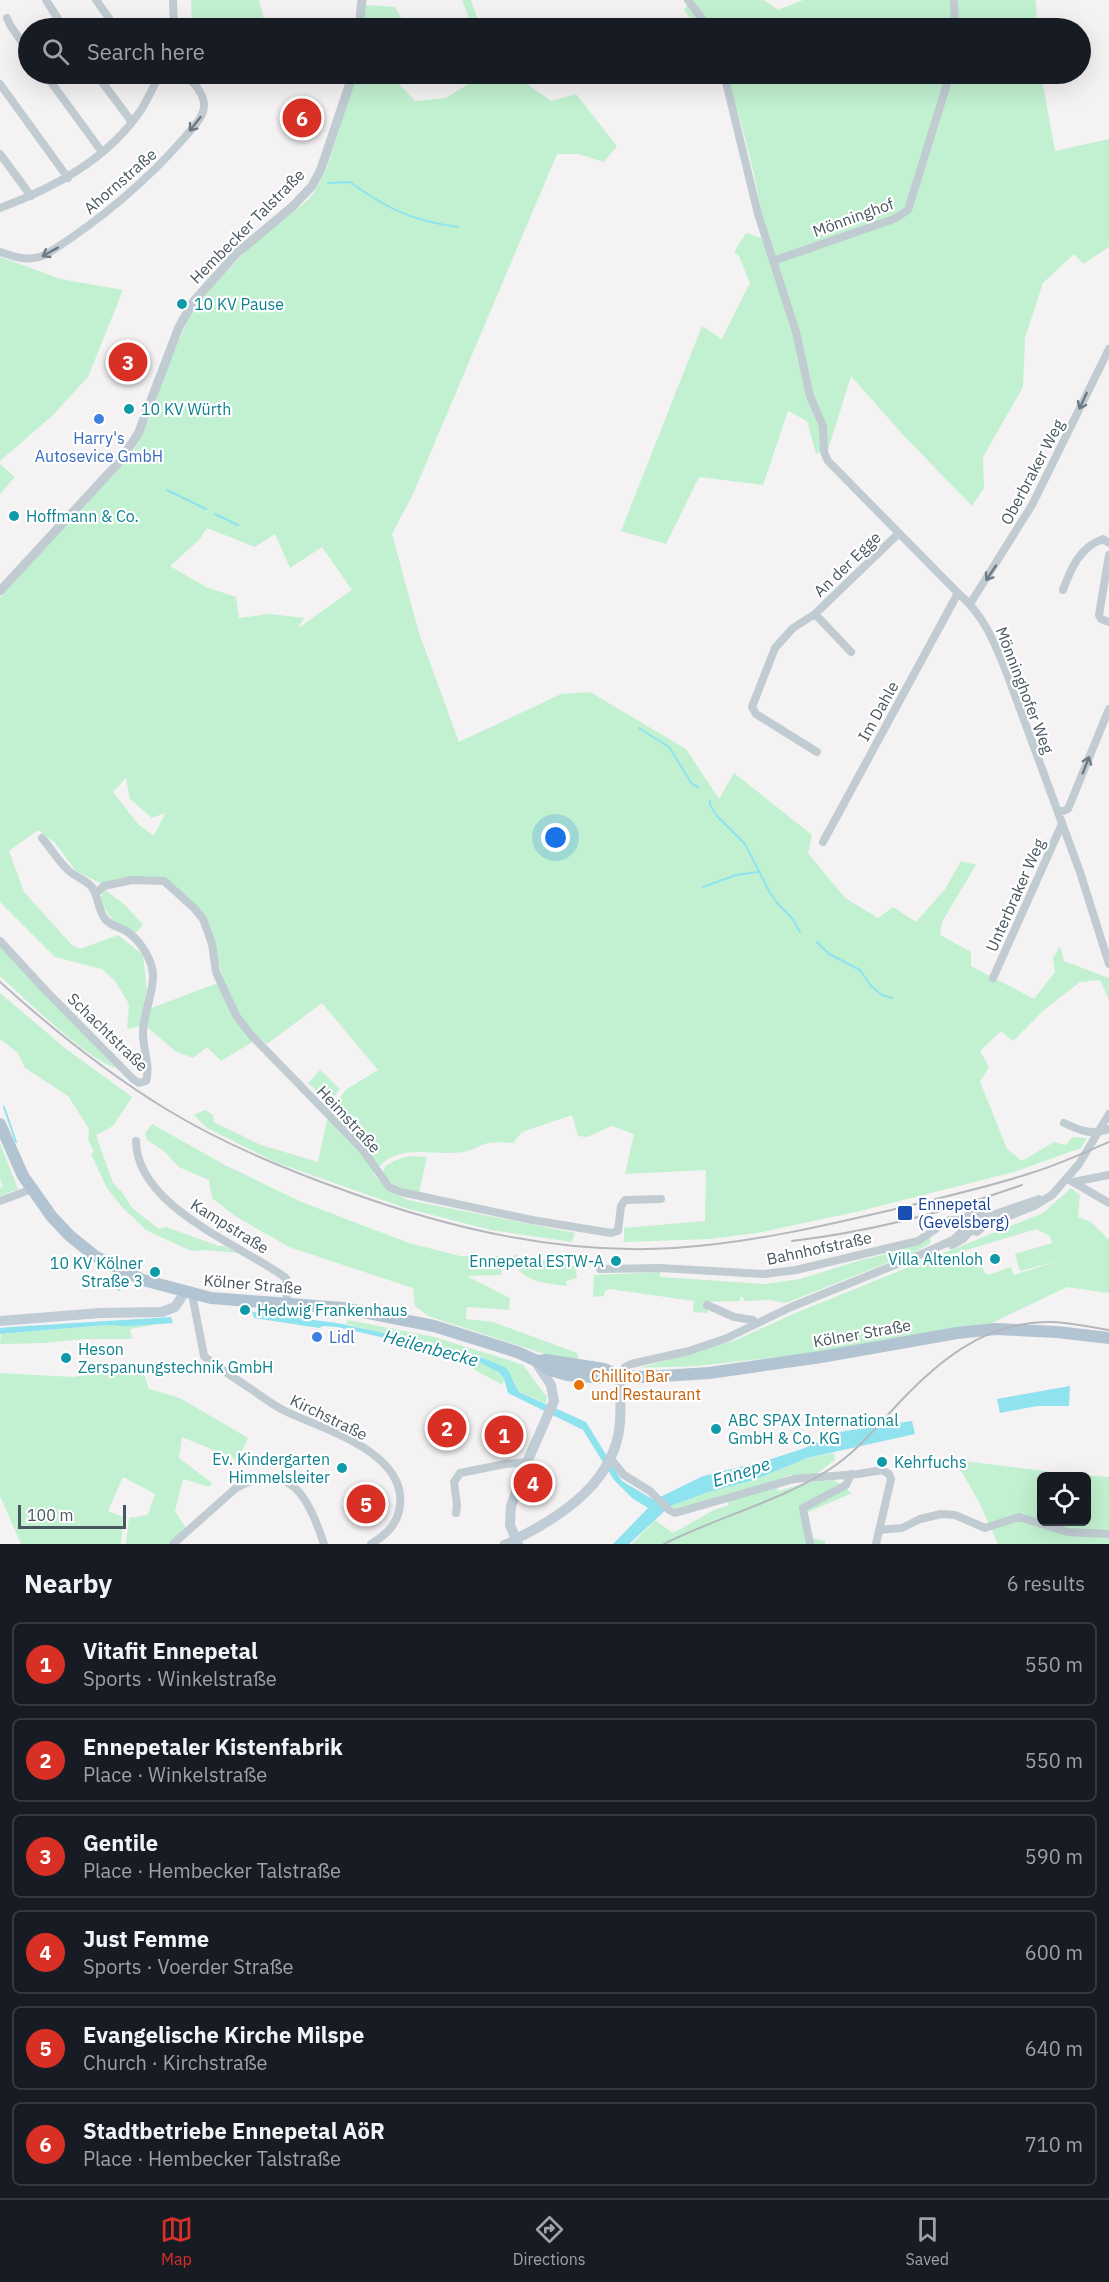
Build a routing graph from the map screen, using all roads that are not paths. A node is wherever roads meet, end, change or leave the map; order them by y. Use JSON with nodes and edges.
{"nodes":[{"id":1,"x":46,"y":0,"type":"edge"},
{"id":2,"x":96,"y":0,"type":"edge"},
{"id":3,"x":172,"y":0,"type":"edge"},
{"id":4,"x":362,"y":0,"type":"edge"},
{"id":5,"x":688,"y":0,"type":"edge"},
{"id":6,"x":954,"y":0,"type":"edge"},
{"id":7,"x":7,"y":18,"type":"dead end"},
{"id":8,"x":58,"y":18,"type":"edge"},
{"id":9,"x":109,"y":18,"type":"edge"},
{"id":10,"x":173,"y":18,"type":"edge"},
{"id":11,"x":360,"y":18,"type":"edge"},
{"id":12,"x":702,"y":18,"type":"edge"},
{"id":13,"x":955,"y":18,"type":"edge"},
{"id":14,"x":18,"y":37,"type":"edge"},
{"id":15,"x":0,"y":84,"type":"edge"},
{"id":16,"x":52,"y":84,"type":"edge"},
{"id":17,"x":104,"y":84,"type":"edge"},
{"id":18,"x":154,"y":84,"type":"edge"},
{"id":19,"x":193,"y":84,"type":"edge"},
{"id":20,"x":349,"y":84,"type":"edge"},
{"id":21,"x":726,"y":84,"type":"edge"},
{"id":22,"x":947,"y":84,"type":"edge"},
{"id":23,"x":132,"y":122,"type":"junction"},
{"id":24,"x":102,"y":152,"type":"junction"},
{"id":25,"x":0,"y":154,"type":"edge"},
{"id":26,"x":68,"y":178,"type":"junction"},
{"id":27,"x":31,"y":196,"type":"junction"},
{"id":28,"x":0,"y":208,"type":"edge"},
{"id":29,"x":0,"y":252,"type":"edge"},
{"id":30,"x":773,"y":261,"type":"junction"},
{"id":31,"x":1109,"y":349,"type":"edge"},
{"id":32,"x":898,"y":534,"type":"junction"},
{"id":33,"x":1109,"y":543,"type":"edge"},
{"id":34,"x":1109,"y":555,"type":"edge"},
{"id":35,"x":0,"y":591,"type":"edge"},
{"id":36,"x":1063,"y":591,"type":"dead end"},
{"id":37,"x":958,"y":593,"type":"junction"},
{"id":38,"x":970,"y":604,"type":"junction"},
{"id":39,"x":815,"y":614,"type":"junction"},
{"id":40,"x":1109,"y":622,"type":"edge"},
{"id":41,"x":851,"y":652,"type":"dead end"},
{"id":42,"x":1109,"y":709,"type":"edge"},
{"id":43,"x":818,"y":752,"type":"dead end"},
{"id":44,"x":1058,"y":813,"type":"junction"},
{"id":45,"x":1062,"y":824,"type":"junction"},
{"id":46,"x":42,"y":838,"type":"dead end"},
{"id":47,"x":823,"y":842,"type":"dead end"},
{"id":48,"x":96,"y":893,"type":"junction"},
{"id":49,"x":0,"y":941,"type":"edge"},
{"id":50,"x":1109,"y":964,"type":"edge"},
{"id":51,"x":993,"y":978,"type":"dead end"},
{"id":52,"x":1108,"y":1116,"type":"edge"},
{"id":53,"x":1064,"y":1123,"type":"dead end"},
{"id":54,"x":0,"y":1124,"type":"edge"},
{"id":55,"x":1109,"y":1129,"type":"edge"},
{"id":56,"x":136,"y":1141,"type":"dead end"},
{"id":57,"x":1109,"y":1175,"type":"edge"},
{"id":58,"x":1070,"y":1181,"type":"junction"},
{"id":59,"x":32,"y":1189,"type":"junction"},
{"id":60,"x":661,"y":1199,"type":"dead end"},
{"id":61,"x":0,"y":1201,"type":"edge"},
{"id":62,"x":1109,"y":1203,"type":"edge"},
{"id":63,"x":984,"y":1222,"type":"junction"},
{"id":64,"x":967,"y":1226,"type":"junction"},
{"id":65,"x":600,"y":1269,"type":"dead end"},
{"id":66,"x":188,"y":1293,"type":"junction"},
{"id":67,"x":287,"y":1303,"type":"junction"},
{"id":68,"x":708,"y":1305,"type":"dead end"},
{"id":69,"x":0,"y":1321,"type":"edge"},
{"id":70,"x":755,"y":1324,"type":"junction"},
{"id":71,"x":1109,"y":1338,"type":"edge"},
{"id":72,"x":536,"y":1361,"type":"junction"},
{"id":73,"x":554,"y":1367,"type":"junction"},
{"id":74,"x":620,"y":1376,"type":"junction"},
{"id":75,"x":552,"y":1407,"type":"junction"},
{"id":76,"x":527,"y":1462,"type":"junction"},
{"id":77,"x":608,"y":1464,"type":"junction"},
{"id":78,"x":851,"y":1474,"type":"junction"},
{"id":79,"x":456,"y":1513,"type":"dead end"},
{"id":80,"x":879,"y":1530,"type":"junction"},
{"id":81,"x":1109,"y":1534,"type":"edge"},
{"id":82,"x":517,"y":1541,"type":"edge"},
{"id":83,"x":173,"y":1544,"type":"edge"},
{"id":84,"x":324,"y":1544,"type":"edge"},
{"id":85,"x":371,"y":1544,"type":"edge"},
{"id":86,"x":504,"y":1544,"type":"edge"},
{"id":87,"x":810,"y":1544,"type":"edge"},
{"id":88,"x":876,"y":1544,"type":"edge"}],
"edges":[{"from":1,"to":8,"type":"street"},
{"from":2,"to":9,"type":"street"},
{"from":3,"to":10,"type":"street"},
{"from":4,"to":11,"type":"street"},
{"from":5,"to":12,"type":"street"},
{"from":6,"to":13,"type":"street"},
{"from":7,"to":14,"type":"street"},
{"from":15,"to":26,"type":"street"},
{"from":16,"to":24,"type":"street"},
{"from":17,"to":23,"type":"street"},
{"from":18,"to":23,"type":"street"},
{"from":19,"to":29,"type":"street","name":"Ahornstraße","one_way":true},
{"from":20,"to":35,"type":"street","name":"Hembecker Talstraße"},
{"from":21,"to":30,"type":"street"},
{"from":22,"to":30,"type":"street","name":"Mönninghof"},
{"from":23,"to":24,"type":"street"},
{"from":24,"to":26,"type":"street"},
{"from":25,"to":27,"type":"street"},
{"from":26,"to":27,"type":"street"},
{"from":27,"to":28,"type":"street"},
{"from":30,"to":32,"type":"street","name":"Mönninghofer Weg"},
{"from":31,"to":38,"type":"street","name":"Oberbraker Weg","one_way":true},
{"from":32,"to":37,"type":"street","name":"Mönninghofer Weg"},
{"from":32,"to":39,"type":"street","name":"An der Egge"},
{"from":33,"to":36,"type":"street"},
{"from":34,"to":40,"type":"street"},
{"from":37,"to":38,"type":"street","name":"Mönninghofer Weg"},
{"from":37,"to":47,"type":"street","name":"Im Dahle"},
{"from":38,"to":44,"type":"street","name":"Mönninghofer Weg"},
{"from":39,"to":41,"type":"street","name":"An der Egge"},
{"from":39,"to":43,"type":"street","name":"An der Egge"},
{"from":44,"to":42,"type":"street","one_way":true},
{"from":44,"to":45,"type":"street","name":"Mönninghofer Weg"},
{"from":45,"to":50,"type":"street","name":"Mönninghofer Weg"},
{"from":45,"to":51,"type":"street","name":"Unterbraker Weg"},
{"from":46,"to":48,"type":"street","name":"Schachtstraße"},
{"from":48,"to":49,"type":"street","name":"Schachtstraße"},
{"from":48,"to":60,"type":"street","name":"Heimstraße"},
{"from":52,"to":58,"type":"street","name":"Bahnhofstraße"},
{"from":53,"to":55,"type":"street"},
{"from":54,"to":59,"type":"main road","name":"Kölner Straße"},
{"from":56,"to":67,"type":"street","name":"Kampstraße"},
{"from":57,"to":58,"type":"street"},
{"from":58,"to":62,"type":"street"},
{"from":58,"to":63,"type":"street","name":"Bahnhofstraße"},
{"from":59,"to":61,"type":"street"},
{"from":59,"to":66,"type":"main road","name":"Kölner Straße"},
{"from":63,"to":64,"type":"street","name":"Bahnhofstraße"},
{"from":63,"to":64,"type":"street","name":"Bahnhofstraße"},
{"from":64,"to":65,"type":"street","name":"Bahnhofstraße"},
{"from":64,"to":70,"type":"street","name":"Bahnhofstraße"},
{"from":66,"to":67,"type":"main road","name":"Kölner Straße"},
{"from":66,"to":69,"type":"main road"},
{"from":66,"to":85,"type":"street","name":"Kirchstraße"},
{"from":67,"to":72,"type":"main road","name":"Kölner Straße"},
{"from":68,"to":70,"type":"street"},
{"from":70,"to":74,"type":"street","name":"Bahnhofstraße"},
{"from":71,"to":74,"type":"main road","name":"Kölner Straße"},
{"from":72,"to":73,"type":"main road","name":"Kölner Straße"},
{"from":72,"to":75,"type":"main road"},
{"from":73,"to":74,"type":"main road","name":"Kölner Straße"},
{"from":73,"to":75,"type":"main road"},
{"from":74,"to":77,"type":"main road"},
{"from":75,"to":76,"type":"main road"},
{"from":76,"to":79,"type":"street"},
{"from":76,"to":82,"type":"main road"},
{"from":77,"to":78,"type":"street"},
{"from":77,"to":82,"type":"main road"},
{"from":78,"to":80,"type":"street"},
{"from":78,"to":87,"type":"street"},
{"from":80,"to":81,"type":"street"},
{"from":80,"to":88,"type":"street"},
{"from":82,"to":86,"type":"street"},
{"from":83,"to":84,"type":"street"}]}
